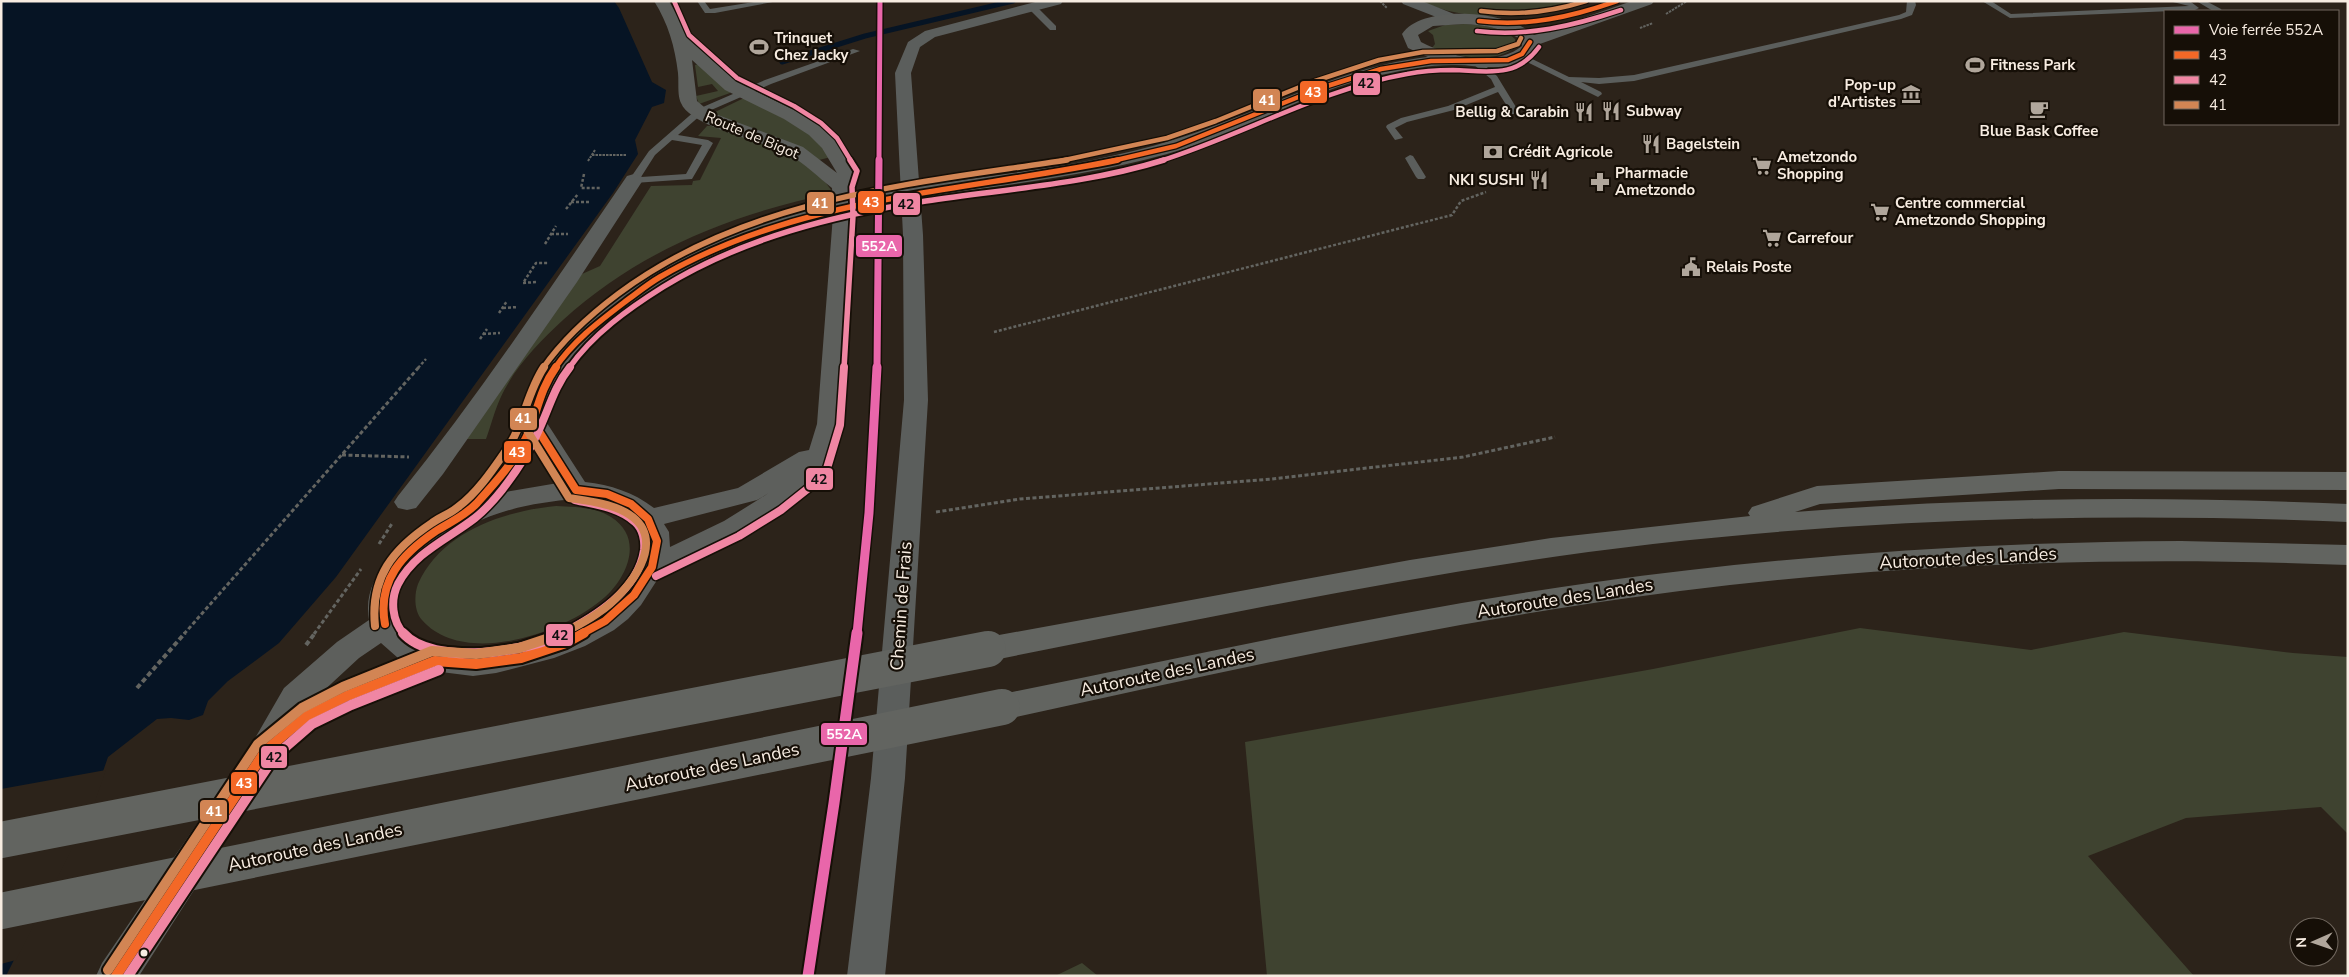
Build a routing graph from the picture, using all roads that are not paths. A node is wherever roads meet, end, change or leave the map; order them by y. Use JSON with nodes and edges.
{"nodes":[{"id":1,"x":661,"y":1,"type":"edge"},
{"id":2,"x":700,"y":1,"type":"edge"},
{"id":3,"x":775,"y":1,"type":"edge"},
{"id":4,"x":1056,"y":1,"type":"edge"},
{"id":5,"x":1408,"y":1,"type":"edge"},
{"id":6,"x":1618,"y":1,"type":"edge"},
{"id":7,"x":1646,"y":1,"type":"edge"},
{"id":8,"x":1911,"y":1,"type":"edge"},
{"id":9,"x":1985,"y":1,"type":"edge"},
{"id":10,"x":2172,"y":1,"type":"edge"},
{"id":11,"x":2215,"y":1,"type":"edge"},
{"id":12,"x":1392,"y":2,"type":"edge"},
{"id":13,"x":2202,"y":2,"type":"edge"},
{"id":14,"x":754,"y":3,"type":"edge"},
{"id":15,"x":2191,"y":4,"type":"junction"},
{"id":16,"x":1032,"y":7,"type":"junction"},
{"id":17,"x":2216,"y":10,"type":"edge"},
{"id":18,"x":2228,"y":10,"type":"edge"},
{"id":19,"x":1454,"y":19,"type":"junction"},
{"id":20,"x":1421,"y":25,"type":"junction"},
{"id":21,"x":1502,"y":25,"type":"junction"},
{"id":22,"x":1053,"y":28,"type":"dead end"},
{"id":23,"x":681,"y":42,"type":"junction"},
{"id":24,"x":1530,"y":42,"type":"junction"},
{"id":25,"x":1414,"y":46,"type":"junction"},
{"id":26,"x":856,"y":51,"type":"dead end"},
{"id":27,"x":1519,"y":56,"type":"junction"},
{"id":28,"x":1451,"y":60,"type":"junction"},
{"id":29,"x":1476,"y":62,"type":"junction"},
{"id":30,"x":1565,"y":79,"type":"junction"},
{"id":31,"x":1336,"y":83,"type":"junction"},
{"id":32,"x":1500,"y":88,"type":"junction"},
{"id":33,"x":743,"y":93,"type":"junction"},
{"id":34,"x":1598,"y":94,"type":"dead end"},
{"id":35,"x":699,"y":112,"type":"junction"},
{"id":36,"x":1515,"y":112,"type":"dead end"},
{"id":37,"x":670,"y":136,"type":"junction"},
{"id":38,"x":1398,"y":138,"type":"dead end"},
{"id":39,"x":1410,"y":158,"type":"dead end"},
{"id":40,"x":1421,"y":177,"type":"dead end"},
{"id":41,"x":634,"y":180,"type":"junction"},
{"id":42,"x":842,"y":186,"type":"junction"},
{"id":43,"x":532,"y":422,"type":"junction"},
{"id":44,"x":823,"y":450,"type":"junction"},
{"id":45,"x":2348,"y":481,"type":"edge"},
{"id":46,"x":576,"y":490,"type":"junction"},
{"id":47,"x":407,"y":502,"type":"road end"},
{"id":48,"x":2348,"y":513,"type":"edge"},
{"id":49,"x":466,"y":514,"type":"junction"},
{"id":50,"x":648,"y":519,"type":"junction"},
{"id":51,"x":1710,"y":528,"type":"junction"},
{"id":52,"x":2348,"y":555,"type":"edge"},
{"id":53,"x":652,"y":567,"type":"junction"},
{"id":54,"x":385,"y":624,"type":"junction"},
{"id":55,"x":435,"y":661,"type":"junction"},
{"id":56,"x":266,"y":750,"type":"junction"},
{"id":57,"x":1,"y":840,"type":"edge"},
{"id":58,"x":1,"y":912,"type":"edge"},
{"id":59,"x":116,"y":976,"type":"edge"},
{"id":60,"x":866,"y":976,"type":"edge"}],
"edges":[{"from":1,"to":23,"type":"main road","name":"Route de Bigot"},
{"from":2,"to":14,"type":"lane"},
{"from":3,"to":14,"type":"lane"},
{"from":4,"to":16,"type":"street","name":"Chemin de Frais"},
{"from":5,"to":19,"type":"street"},
{"from":6,"to":21,"type":"main road"},
{"from":7,"to":24,"type":"main road"},
{"from":8,"to":30,"type":"lane"},
{"from":9,"to":15,"type":"lane"},
{"from":10,"to":15,"type":"lane"},
{"from":11,"to":18,"type":"lane"},
{"from":12,"to":20,"type":"street"},
{"from":13,"to":15,"type":"lane"},
{"from":13,"to":17,"type":"lane"},
{"from":16,"to":22,"type":"lane"},
{"from":16,"to":60,"type":"street","name":"Chemin de Frais"},
{"from":19,"to":20,"type":"main road"},
{"from":19,"to":21,"type":"main road"},
{"from":20,"to":25,"type":"main road"},
{"from":21,"to":24,"type":"main road"},
{"from":23,"to":33,"type":"main road","name":"Route de Bigot"},
{"from":23,"to":35,"type":"main road","name":"Route de Bigot"},
{"from":24,"to":27,"type":"main road"},
{"from":25,"to":28,"type":"main road"},
{"from":25,"to":31,"type":"main road"},
{"from":26,"to":33,"type":"lane"},
{"from":27,"to":29,"type":"main road"},
{"from":27,"to":30,"type":"lane"},
{"from":28,"to":29,"type":"main road"},
{"from":28,"to":31,"type":"main road"},
{"from":29,"to":32,"type":"lane"},
{"from":30,"to":34,"type":"lane"},
{"from":31,"to":43,"type":"main road","bridge":true},
{"from":32,"to":36,"type":"lane"},
{"from":32,"to":38,"type":"lane"},
{"from":33,"to":35,"type":"lane"},
{"from":33,"to":42,"type":"main road","name":"Route de Bigot"},
{"from":35,"to":37,"type":"lane"},
{"from":35,"to":42,"type":"main road","name":"Route de Bigot"},
{"from":37,"to":41,"type":"lane"},
{"from":37,"to":41,"type":"lane"},
{"from":39,"to":40,"type":"lane"},
{"from":41,"to":47,"type":"street"},
{"from":42,"to":44,"type":"main road","name":"Route de Bigot"},
{"from":43,"to":46,"type":"main road"},
{"from":43,"to":49,"type":"main road"},
{"from":44,"to":50,"type":"main road"},
{"from":44,"to":53,"type":"main road","name":"Route de Bigot"},
{"from":45,"to":51,"type":"highway"},
{"from":46,"to":49,"type":"main road"},
{"from":46,"to":50,"type":"main road"},
{"from":48,"to":51,"type":"highway"},
{"from":49,"to":54,"type":"main road"},
{"from":50,"to":53,"type":"main road"},
{"from":51,"to":57,"type":"highway","bridge":true},
{"from":52,"to":58,"type":"highway","name":"Autoroute des Landes","bridge":true},
{"from":53,"to":55,"type":"main road"},
{"from":54,"to":55,"type":"main road"},
{"from":54,"to":56,"type":"main road"},
{"from":55,"to":56,"type":"main road"},
{"from":56,"to":59,"type":"main road"}]}
